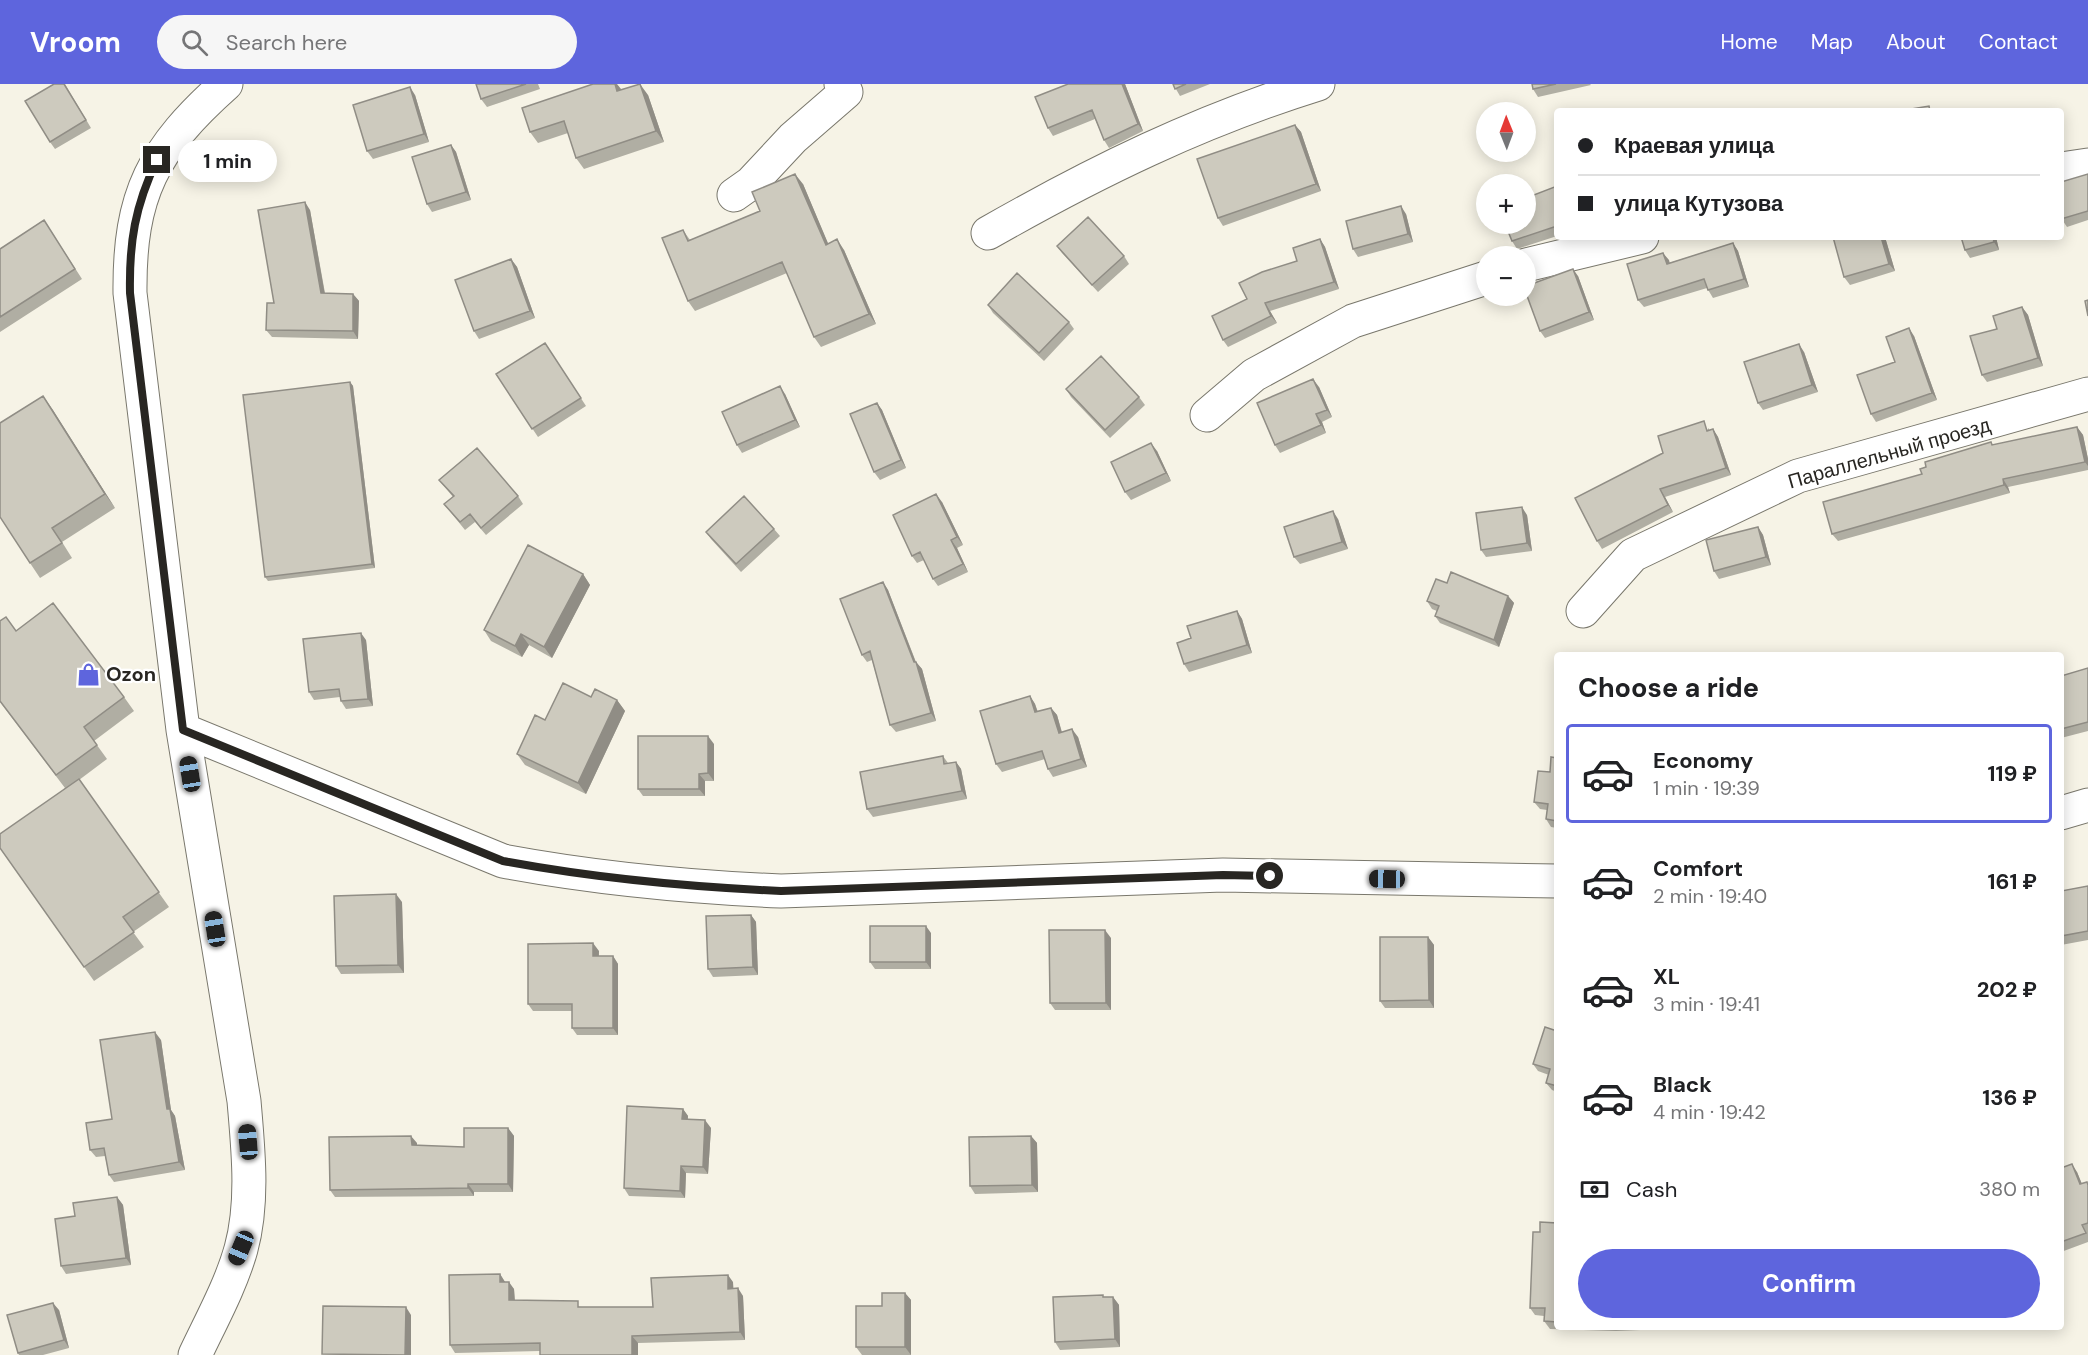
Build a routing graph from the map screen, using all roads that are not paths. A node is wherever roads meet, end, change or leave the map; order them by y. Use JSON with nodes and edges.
{"nodes":[{"id":1,"x":226,"y":84,"type":"edge"},
{"id":2,"x":841,"y":84,"type":"edge"},
{"id":3,"x":1318,"y":84,"type":"edge"},
{"id":4,"x":2088,"y":165,"type":"edge"},
{"id":5,"x":2064,"y":169,"type":"edge"},
{"id":6,"x":734,"y":195,"type":"dead end"},
{"id":7,"x":988,"y":233,"type":"dead end"},
{"id":8,"x":1630,"y":240,"type":"edge"},
{"id":9,"x":1536,"y":263,"type":"edge"},
{"id":10,"x":1476,"y":281,"type":"edge"},
{"id":11,"x":2088,"y":394,"type":"edge"},
{"id":12,"x":1207,"y":415,"type":"dead end"},
{"id":13,"x":1583,"y":611,"type":"dead end"},
{"id":14,"x":183,"y":730,"type":"junction"},
{"id":15,"x":2088,"y":806,"type":"edge"},
{"id":16,"x":2064,"y":812,"type":"edge"},
{"id":17,"x":1554,"y":881,"type":"edge"},
{"id":18,"x":195,"y":1355,"type":"edge"}],
"edges":[{"from":1,"to":14,"type":"street"},
{"from":2,"to":6,"type":"street"},
{"from":3,"to":7,"type":"street"},
{"from":4,"to":5,"type":"street"},
{"from":8,"to":9,"type":"street"},
{"from":10,"to":12,"type":"street"},
{"from":11,"to":13,"type":"street","name":"Параллельный проезд"},
{"from":14,"to":17,"type":"street"},
{"from":14,"to":18,"type":"street"},
{"from":15,"to":16,"type":"street"}]}
